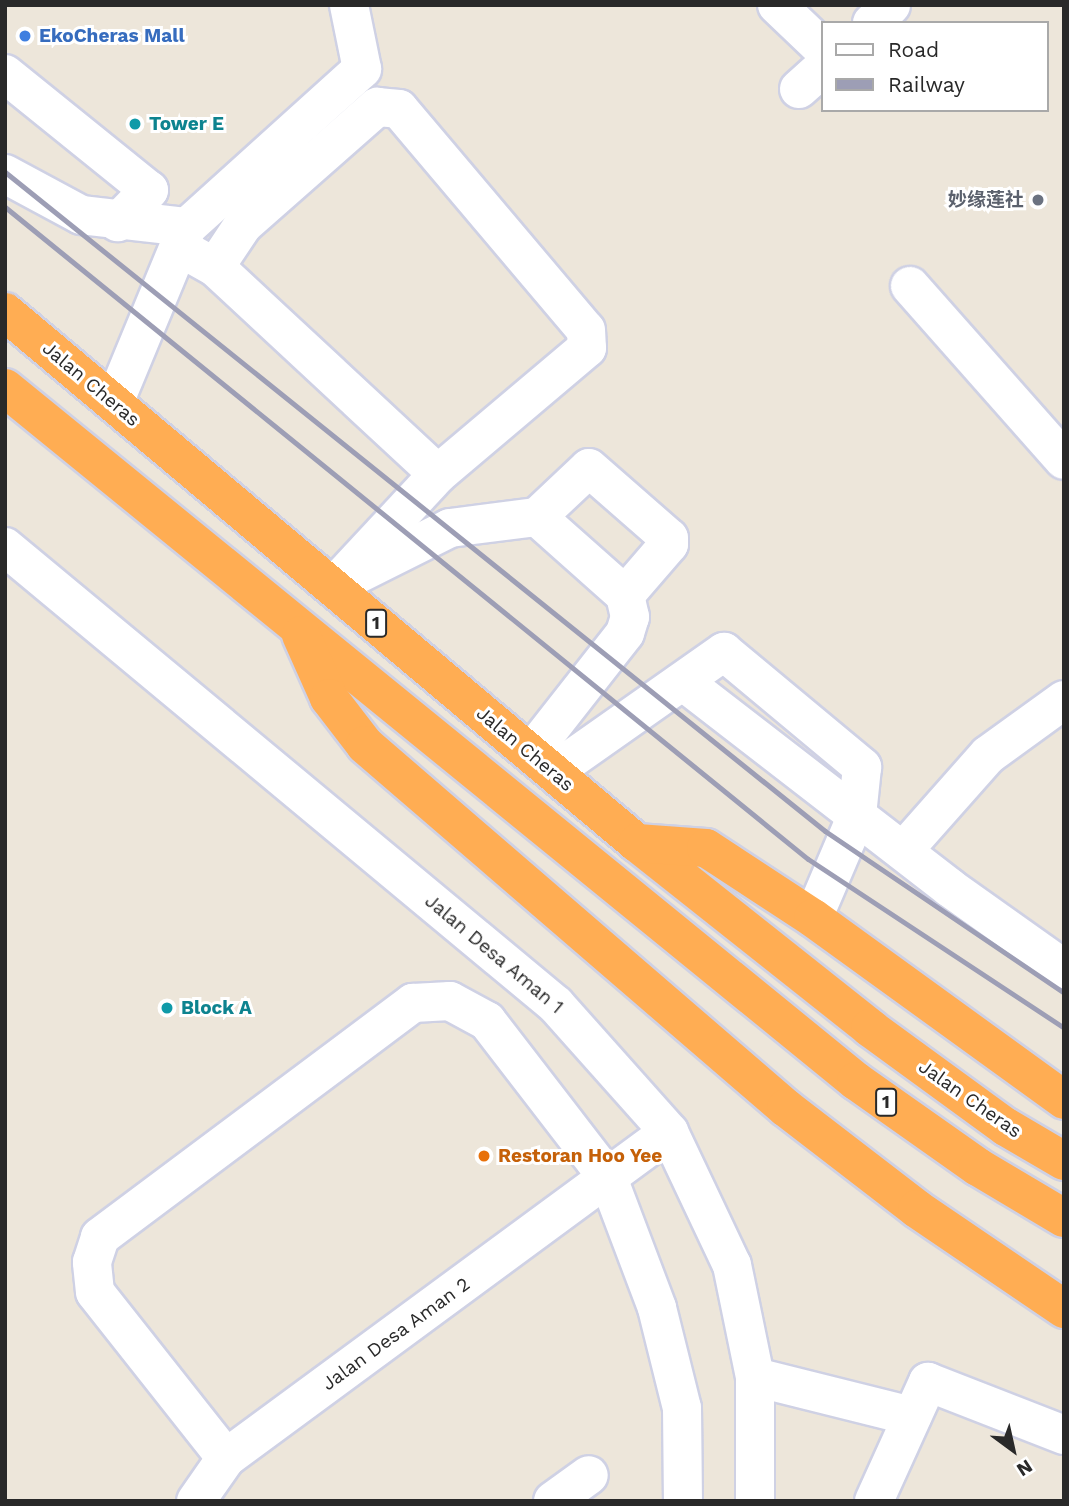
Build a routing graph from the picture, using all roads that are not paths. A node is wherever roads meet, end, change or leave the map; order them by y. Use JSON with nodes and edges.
{"nodes":[{"id":1,"x":349,"y":5,"type":"edge"},
{"id":2,"x":778,"y":5,"type":"edge"},
{"id":3,"x":891,"y":5,"type":"edge"},
{"id":4,"x":874,"y":21,"type":"edge"},
{"id":5,"x":820,"y":46,"type":"edge"},
{"id":6,"x":5,"y":74,"type":"edge"},
{"id":7,"x":5,"y":174,"type":"edge"},
{"id":8,"x":118,"y":222,"type":"junction"},
{"id":9,"x":187,"y":227,"type":"junction"},
{"id":10,"x":173,"y":265,"type":"junction"},
{"id":11,"x":215,"y":267,"type":"junction"},
{"id":12,"x":910,"y":286,"type":"dead end"},
{"id":13,"x":5,"y":312,"type":"edge"},
{"id":14,"x":5,"y":388,"type":"edge"},
{"id":15,"x":114,"y":403,"type":"junction"},
{"id":16,"x":1064,"y":460,"type":"edge"},
{"id":17,"x":438,"y":474,"type":"junction"},
{"id":18,"x":537,"y":517,"type":"junction"},
{"id":19,"x":5,"y":547,"type":"edge"},
{"id":20,"x":332,"y":587,"type":"junction"},
{"id":21,"x":625,"y":595,"type":"junction"},
{"id":22,"x":297,"y":627,"type":"junction"},
{"id":23,"x":1064,"y":700,"type":"edge"},
{"id":24,"x":542,"y":762,"type":"junction"},
{"id":25,"x":857,"y":816,"type":"junction"},
{"id":26,"x":638,"y":843,"type":"junction"},
{"id":27,"x":903,"y":851,"type":"junction"},
{"id":28,"x":813,"y":918,"type":"junction"},
{"id":29,"x":1064,"y":969,"type":"edge"},
{"id":30,"x":1064,"y":1100,"type":"edge"},
{"id":31,"x":669,"y":1132,"type":"junction"},
{"id":32,"x":1064,"y":1161,"type":"edge"},
{"id":33,"x":608,"y":1178,"type":"junction"},
{"id":34,"x":1064,"y":1218,"type":"edge"},
{"id":35,"x":1064,"y":1309,"type":"edge"},
{"id":36,"x":755,"y":1377,"type":"junction"},
{"id":37,"x":912,"y":1416,"type":"junction"},
{"id":38,"x":1064,"y":1435,"type":"edge"},
{"id":39,"x":226,"y":1458,"type":"junction"},
{"id":40,"x":589,"y":1475,"type":"dead end"},
{"id":41,"x":196,"y":1501,"type":"edge"},
{"id":42,"x":553,"y":1501,"type":"edge"},
{"id":43,"x":683,"y":1501,"type":"edge"},
{"id":44,"x":755,"y":1501,"type":"edge"},
{"id":45,"x":874,"y":1501,"type":"edge"}],
"edges":[{"from":1,"to":9,"type":"street"},
{"from":2,"to":5,"type":"street"},
{"from":3,"to":4,"type":"street"},
{"from":6,"to":8,"type":"street"},
{"from":7,"to":8,"type":"street"},
{"from":8,"to":9,"type":"street"},
{"from":9,"to":10,"type":"street"},
{"from":10,"to":11,"type":"street"},
{"from":10,"to":15,"type":"street"},
{"from":11,"to":17,"type":"street"},
{"from":11,"to":17,"type":"street"},
{"from":12,"to":16,"type":"street"},
{"from":13,"to":15,"type":"highway","name":"Jalan Cheras","number":"1"},
{"from":14,"to":22,"type":"highway","number":"1"},
{"from":15,"to":20,"type":"highway","name":"Jalan Cheras","number":"1"},
{"from":17,"to":20,"type":"street"},
{"from":18,"to":20,"type":"street"},
{"from":18,"to":21,"type":"street"},
{"from":18,"to":21,"type":"street"},
{"from":19,"to":31,"type":"street","name":"Jalan Desa Aman 1"},
{"from":20,"to":24,"type":"highway","name":"Jalan Cheras","number":"1"},
{"from":21,"to":24,"type":"street"},
{"from":22,"to":34,"type":"highway","number":"1"},
{"from":22,"to":35,"type":"highway"},
{"from":23,"to":27,"type":"street"},
{"from":24,"to":25,"type":"street"},
{"from":24,"to":26,"type":"highway","name":"Jalan Cheras","number":"1"},
{"from":25,"to":27,"type":"street"},
{"from":25,"to":28,"type":"street"},
{"from":26,"to":28,"type":"highway"},
{"from":26,"to":32,"type":"highway","name":"Jalan Cheras","number":"1"},
{"from":27,"to":29,"type":"street"},
{"from":28,"to":30,"type":"highway"},
{"from":31,"to":33,"type":"street","name":"Jalan Desa Aman 2"},
{"from":31,"to":36,"type":"street","name":"Jalan Desa Aman 1"},
{"from":33,"to":39,"type":"street","name":"Jalan Desa Aman 2"},
{"from":33,"to":39,"type":"street"},
{"from":33,"to":43,"type":"street"},
{"from":36,"to":37,"type":"street"},
{"from":36,"to":44,"type":"street","name":"Jalan Desa Aman 1"},
{"from":37,"to":38,"type":"street"},
{"from":37,"to":45,"type":"street"},
{"from":39,"to":41,"type":"street","name":"Jalan Desa Aman 2"},
{"from":40,"to":42,"type":"street"}]}
